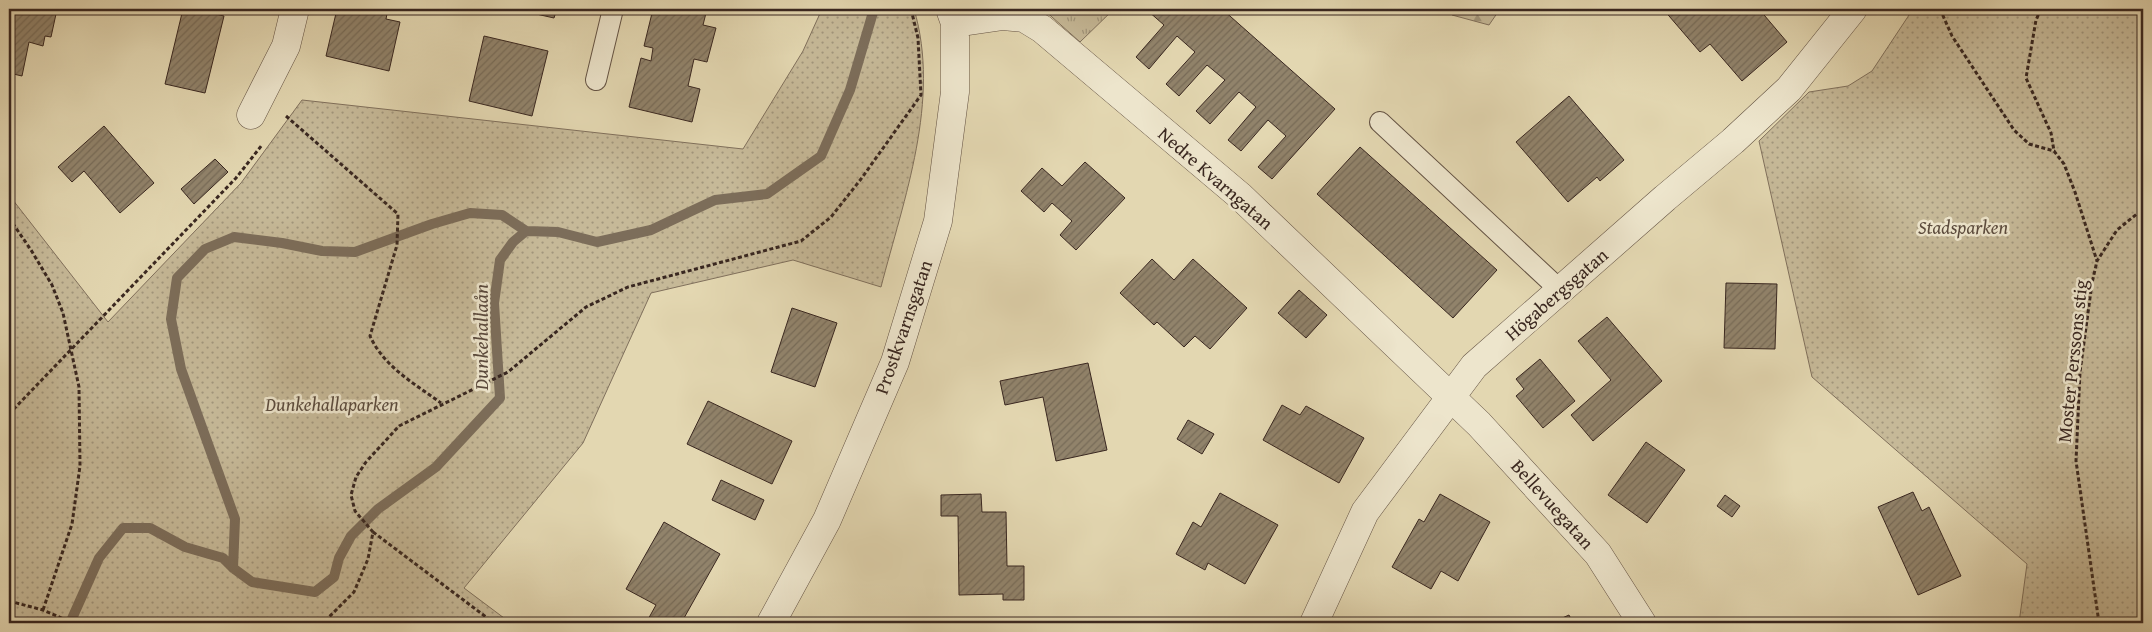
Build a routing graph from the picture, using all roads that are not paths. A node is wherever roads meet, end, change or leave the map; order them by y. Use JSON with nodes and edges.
{"nodes":[{"id":1,"x":295,"y":9,"type":"edge"},
{"id":2,"x":613,"y":9,"type":"edge"},
{"id":3,"x":1853,"y":9,"type":"edge"},
{"id":4,"x":952,"y":16,"type":"edge"},
{"id":5,"x":596,"y":80,"type":"dead end"},
{"id":6,"x":257,"y":104,"type":"road end"},
{"id":7,"x":1380,"y":122,"type":"dead end"},
{"id":8,"x":1560,"y":290,"type":"junction"},
{"id":9,"x":1450,"y":396,"type":"junction"},
{"id":10,"x":771,"y":623,"type":"edge"},
{"id":11,"x":1314,"y":623,"type":"edge"},
{"id":12,"x":1642,"y":623,"type":"edge"}],
"edges":[{"from":1,"to":6,"type":"street"},
{"from":2,"to":5,"type":"lane"},
{"from":3,"to":8,"type":"street","name":"Högabergsgatan"},
{"from":4,"to":9,"type":"street","name":"Nedre Kvarngatan"},
{"from":4,"to":10,"type":"street","name":"Prostkvarnsgatan"},
{"from":7,"to":8,"type":"lane"},
{"from":8,"to":9,"type":"street","name":"Högabergsgatan"},
{"from":9,"to":11,"type":"street","name":"Högabergsgatan"},
{"from":9,"to":12,"type":"street","name":"Bellevuegatan"}]}
